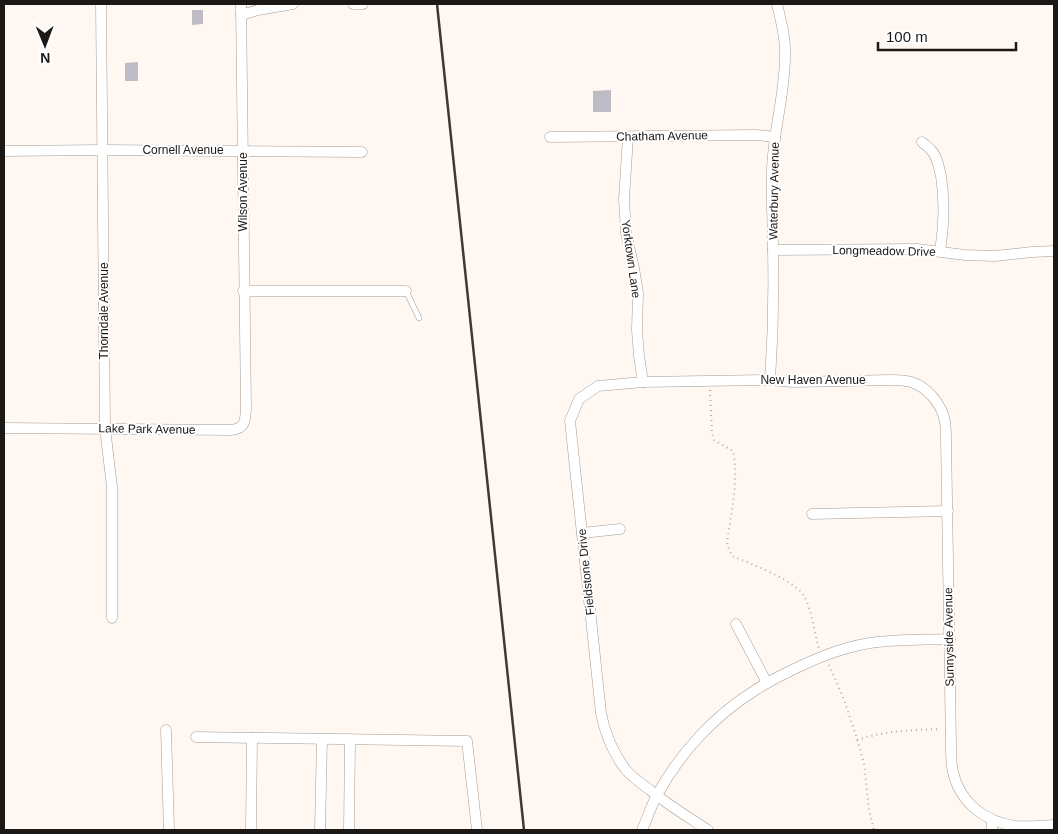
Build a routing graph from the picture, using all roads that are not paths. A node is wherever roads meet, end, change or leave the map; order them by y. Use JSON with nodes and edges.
{"nodes":[{"id":1,"x":101,"y":4,"type":"edge"},
{"id":2,"x":240,"y":4,"type":"edge"},
{"id":3,"x":293,"y":4,"type":"edge"},
{"id":4,"x":353,"y":4,"type":"edge"},
{"id":5,"x":363,"y":4,"type":"edge"},
{"id":6,"x":777,"y":4,"type":"edge"},
{"id":7,"x":241,"y":15,"type":"junction"},
{"id":8,"x":628,"y":136,"type":"junction"},
{"id":9,"x":550,"y":137,"type":"dead end"},
{"id":10,"x":775,"y":137,"type":"junction"},
{"id":11,"x":922,"y":142,"type":"dead end"},
{"id":12,"x":103,"y":150,"type":"junction"},
{"id":13,"x":4,"y":151,"type":"edge"},
{"id":14,"x":242,"y":151,"type":"junction"},
{"id":15,"x":362,"y":152,"type":"dead end"},
{"id":16,"x":773,"y":250,"type":"junction"},
{"id":17,"x":940,"y":251,"type":"junction"},
{"id":18,"x":1054,"y":251,"type":"edge"},
{"id":19,"x":243,"y":291,"type":"junction"},
{"id":20,"x":406,"y":291,"type":"joint"},
{"id":21,"x":419,"y":318,"type":"dead end"},
{"id":22,"x":245,"y":379,"type":"joint"},
{"id":23,"x":770,"y":380,"type":"junction"},
{"id":24,"x":643,"y":382,"type":"junction"},
{"id":25,"x":4,"y":428,"type":"edge"},
{"id":26,"x":105,"y":428,"type":"junction"},
{"id":27,"x":946,"y":438,"type":"joint"},
{"id":28,"x":948,"y":511,"type":"junction"},
{"id":29,"x":812,"y":514,"type":"dead end"},
{"id":30,"x":620,"y":529,"type":"dead end"},
{"id":31,"x":582,"y":533,"type":"junction"},
{"id":32,"x":112,"y":618,"type":"dead end"},
{"id":33,"x":736,"y":624,"type":"dead end"},
{"id":34,"x":950,"y":640,"type":"junction"},
{"id":35,"x":767,"y":683,"type":"junction"},
{"id":36,"x":166,"y":730,"type":"dead end"},
{"id":37,"x":196,"y":737,"type":"dead end"},
{"id":38,"x":252,"y":738,"type":"junction"},
{"id":39,"x":322,"y":739,"type":"junction"},
{"id":40,"x":350,"y":739,"type":"junction"},
{"id":41,"x":657,"y":796,"type":"junction"},
{"id":42,"x":992,"y":825,"type":"edge"},
{"id":43,"x":1054,"y":825,"type":"edge"},
{"id":44,"x":169,"y":830,"type":"edge"},
{"id":45,"x":251,"y":830,"type":"edge"},
{"id":46,"x":320,"y":830,"type":"edge"},
{"id":47,"x":349,"y":830,"type":"edge"},
{"id":48,"x":477,"y":830,"type":"edge"},
{"id":49,"x":642,"y":830,"type":"edge"},
{"id":50,"x":708,"y":830,"type":"edge"}],
"edges":[{"from":1,"to":12,"type":"street","name":"Thorndale Avenue"},
{"from":2,"to":7,"type":"street","name":"Wilson Avenue"},
{"from":3,"to":7,"type":"street"},
{"from":4,"to":5,"type":"street"},
{"from":6,"to":10,"type":"street","name":"Waterbury Avenue"},
{"from":7,"to":14,"type":"street","name":"Wilson Avenue"},
{"from":8,"to":9,"type":"street","name":"Chatham Avenue"},
{"from":8,"to":10,"type":"street","name":"Chatham Avenue"},
{"from":8,"to":24,"type":"street","name":"Yorktown Lane"},
{"from":10,"to":16,"type":"street","name":"Waterbury Avenue"},
{"from":11,"to":17,"type":"street"},
{"from":12,"to":13,"type":"street","name":"Cornell Avenue"},
{"from":12,"to":14,"type":"street","name":"Cornell Avenue"},
{"from":12,"to":26,"type":"street","name":"Thorndale Avenue"},
{"from":14,"to":15,"type":"street","name":"Cornell Avenue"},
{"from":14,"to":19,"type":"street","name":"Wilson Avenue"},
{"from":16,"to":17,"type":"street","name":"Longmeadow Drive"},
{"from":16,"to":23,"type":"street","name":"Waterbury Avenue"},
{"from":17,"to":18,"type":"street","name":"Longmeadow Drive"},
{"from":19,"to":20,"type":"street"},
{"from":19,"to":22,"type":"street","name":"Wilson Avenue"},
{"from":20,"to":21,"type":"lane"},
{"from":22,"to":26,"type":"street","name":"Lake Park Avenue"},
{"from":23,"to":24,"type":"street","name":"New Haven Avenue"},
{"from":23,"to":27,"type":"street","name":"New Haven Avenue"},
{"from":24,"to":31,"type":"street","name":"Fieldstone Drive"},
{"from":25,"to":26,"type":"street","name":"Lake Park Avenue"},
{"from":26,"to":32,"type":"street","name":"Thorndale Avenue"},
{"from":27,"to":28,"type":"street","name":"Sunnyside Avenue"},
{"from":28,"to":29,"type":"street"},
{"from":28,"to":34,"type":"street","name":"Sunnyside Avenue"},
{"from":30,"to":31,"type":"street"},
{"from":31,"to":41,"type":"street","name":"Fieldstone Drive"},
{"from":33,"to":35,"type":"street"},
{"from":34,"to":35,"type":"street"},
{"from":34,"to":42,"type":"street","name":"Sunnyside Avenue"},
{"from":35,"to":41,"type":"street"},
{"from":36,"to":44,"type":"street"},
{"from":37,"to":38,"type":"street"},
{"from":38,"to":39,"type":"street"},
{"from":38,"to":45,"type":"street"},
{"from":39,"to":40,"type":"street"},
{"from":39,"to":46,"type":"street"},
{"from":40,"to":47,"type":"street"},
{"from":40,"to":48,"type":"street"},
{"from":41,"to":49,"type":"street"},
{"from":41,"to":50,"type":"street","name":"Fieldstone Drive"},
{"from":42,"to":43,"type":"street","name":"Sunnyside Avenue"}]}
